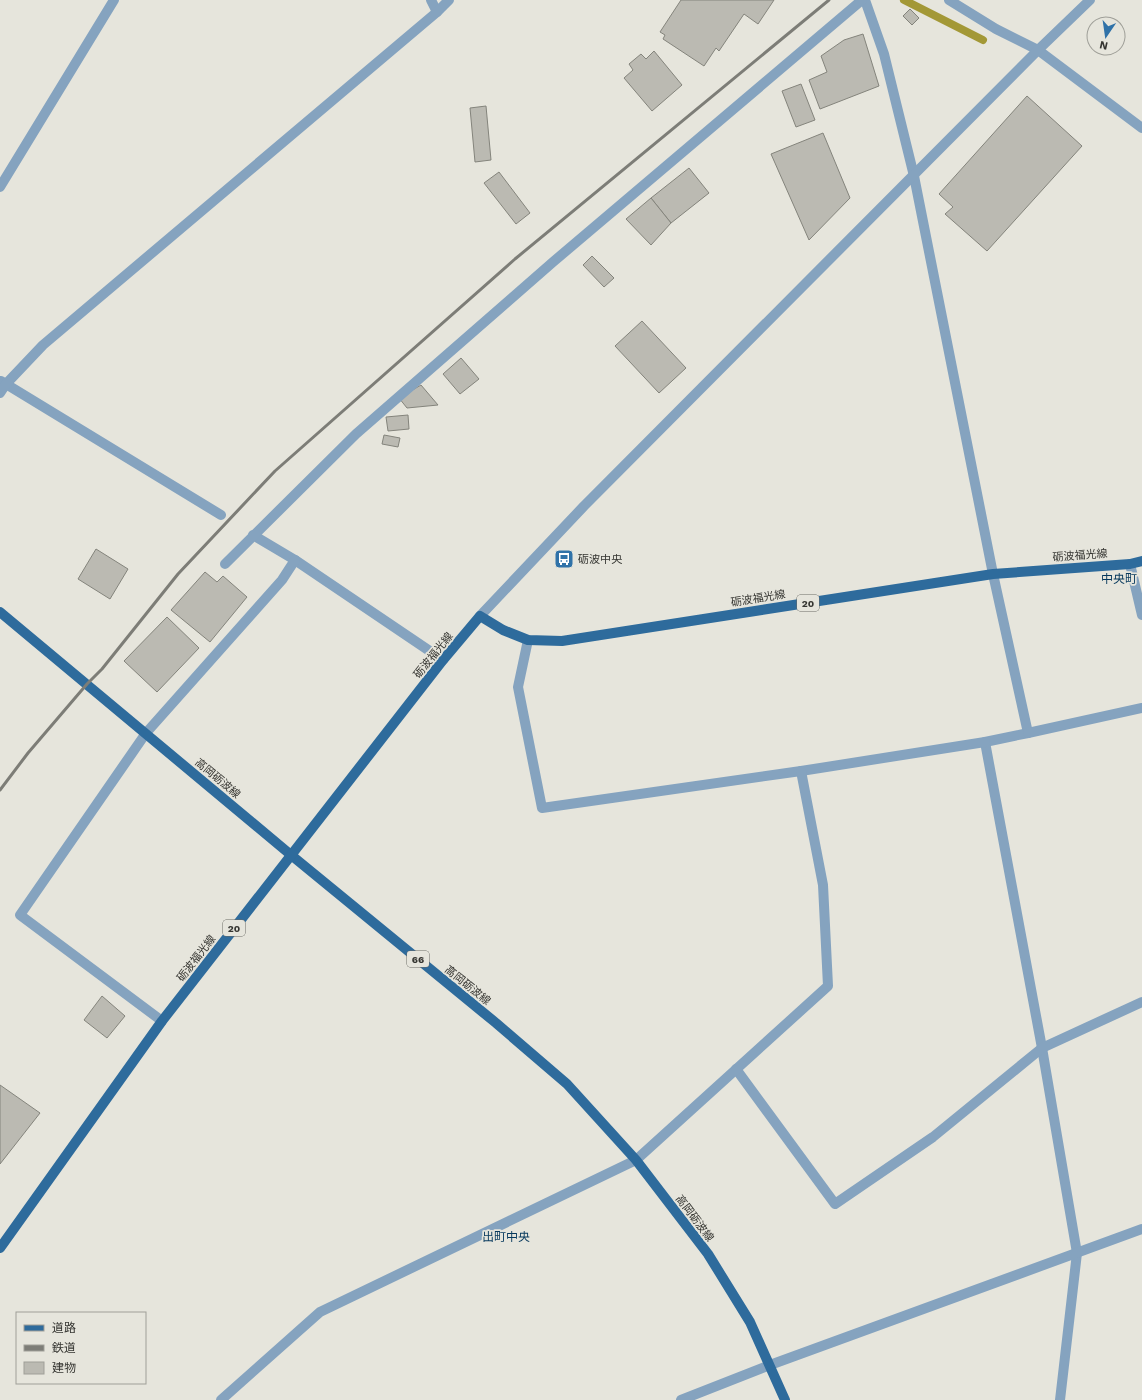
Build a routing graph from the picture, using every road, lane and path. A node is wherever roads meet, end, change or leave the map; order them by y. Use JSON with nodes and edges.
{"nodes":[{"id":1,"x":114,"y":0,"type":"edge"},
{"id":2,"x":431,"y":0,"type":"edge"},
{"id":3,"x":449,"y":0,"type":"edge"},
{"id":4,"x":864,"y":0,"type":"edge"},
{"id":5,"x":949,"y":0,"type":"edge"},
{"id":6,"x":1090,"y":0,"type":"edge"},
{"id":7,"x":437,"y":12,"type":"junction"},
{"id":8,"x":1038,"y":50,"type":"junction"},
{"id":9,"x":1142,"y":128,"type":"edge"},
{"id":10,"x":914,"y":176,"type":"junction"},
{"id":11,"x":0,"y":187,"type":"edge"},
{"id":12,"x":3,"y":382,"type":"edge"},
{"id":13,"x":0,"y":392,"type":"edge"},
{"id":14,"x":221,"y":515,"type":"dead end"},
{"id":15,"x":253,"y":535,"type":"junction"},
{"id":16,"x":295,"y":560,"type":"junction"},
{"id":17,"x":1142,"y":561,"type":"edge"},
{"id":18,"x":225,"y":564,"type":"dead end"},
{"id":19,"x":1130,"y":564,"type":"junction"},
{"id":20,"x":993,"y":574,"type":"junction"},
{"id":21,"x":0,"y":612,"type":"edge"},
{"id":22,"x":1142,"y":615,"type":"edge"},
{"id":23,"x":480,"y":616,"type":"junction"},
{"id":24,"x":528,"y":640,"type":"junction"},
{"id":25,"x":443,"y":660,"type":"junction"},
{"id":26,"x":1142,"y":708,"type":"edge"},
{"id":27,"x":146,"y":733,"type":"junction"},
{"id":28,"x":1028,"y":733,"type":"junction"},
{"id":29,"x":986,"y":742,"type":"junction"},
{"id":30,"x":801,"y":771,"type":"junction"},
{"id":31,"x":291,"y":855,"type":"junction"},
{"id":32,"x":1142,"y":1002,"type":"edge"},
{"id":33,"x":162,"y":1021,"type":"junction"},
{"id":34,"x":1042,"y":1048,"type":"junction"},
{"id":35,"x":736,"y":1069,"type":"junction"},
{"id":36,"x":636,"y":1160,"type":"junction"},
{"id":37,"x":1142,"y":1229,"type":"edge"},
{"id":38,"x":0,"y":1248,"type":"edge"},
{"id":39,"x":1076,"y":1253,"type":"junction"},
{"id":40,"x":770,"y":1365,"type":"junction"},
{"id":41,"x":221,"y":1400,"type":"edge"},
{"id":42,"x":681,"y":1400,"type":"edge"},
{"id":43,"x":785,"y":1400,"type":"edge"},
{"id":44,"x":1060,"y":1400,"type":"edge"}],
"edges":[{"from":1,"to":11,"type":"street"},
{"from":2,"to":7,"type":"street"},
{"from":3,"to":7,"type":"street"},
{"from":4,"to":10,"type":"street"},
{"from":4,"to":15,"type":"street"},
{"from":5,"to":8,"type":"street"},
{"from":6,"to":8,"type":"street"},
{"from":7,"to":12,"type":"street"},
{"from":8,"to":9,"type":"street"},
{"from":8,"to":10,"type":"street"},
{"from":10,"to":20,"type":"street"},
{"from":10,"to":23,"type":"street"},
{"from":12,"to":13,"type":"street"},
{"from":12,"to":14,"type":"street"},
{"from":15,"to":16,"type":"street"},
{"from":15,"to":18,"type":"street"},
{"from":16,"to":25,"type":"street"},
{"from":16,"to":27,"type":"street"},
{"from":17,"to":19,"type":"main road","name":"砺波福光線","number":"20"},
{"from":19,"to":20,"type":"main road","name":"砺波福光線","number":"20"},
{"from":19,"to":22,"type":"street"},
{"from":20,"to":24,"type":"main road","name":"砺波福光線","number":"20"},
{"from":20,"to":28,"type":"street"},
{"from":21,"to":27,"type":"main road","name":"高岡砺波線","number":"66"},
{"from":23,"to":24,"type":"main road","name":"砺波福光線","number":"20"},
{"from":23,"to":25,"type":"main road","name":"砺波福光線","number":"20"},
{"from":24,"to":30,"type":"street"},
{"from":25,"to":31,"type":"main road","name":"砺波福光線","number":"20"},
{"from":26,"to":28,"type":"street"},
{"from":27,"to":31,"type":"main road","name":"高岡砺波線","number":"66"},
{"from":27,"to":33,"type":"street"},
{"from":28,"to":29,"type":"street"},
{"from":29,"to":30,"type":"street"},
{"from":29,"to":34,"type":"street"},
{"from":30,"to":35,"type":"street"},
{"from":31,"to":33,"type":"main road","name":"砺波福光線","number":"20"},
{"from":31,"to":36,"type":"main road","name":"高岡砺波線","number":"66"},
{"from":32,"to":34,"type":"street"},
{"from":33,"to":38,"type":"main road","name":"砺波福光線","number":"20"},
{"from":34,"to":35,"type":"street"},
{"from":34,"to":39,"type":"street"},
{"from":35,"to":36,"type":"street"},
{"from":36,"to":40,"type":"main road","name":"高岡砺波線","number":"66"},
{"from":36,"to":41,"type":"street"},
{"from":37,"to":39,"type":"street"},
{"from":39,"to":40,"type":"street"},
{"from":39,"to":44,"type":"street"},
{"from":40,"to":42,"type":"street"},
{"from":40,"to":43,"type":"main road","name":"高岡砺波線","number":"66"}]}
